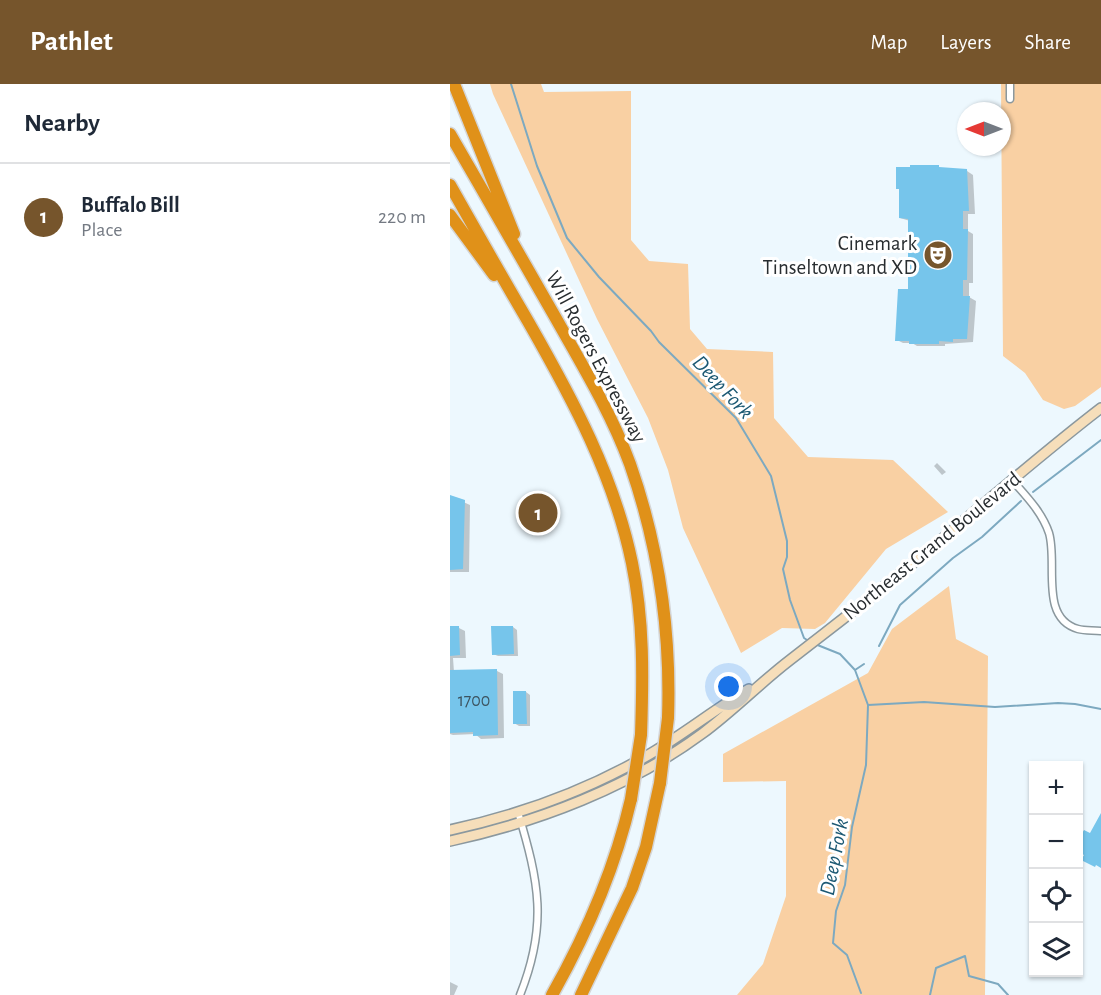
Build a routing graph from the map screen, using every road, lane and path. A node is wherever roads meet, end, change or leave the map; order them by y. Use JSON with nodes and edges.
{"nodes":[{"id":1,"x":454,"y":84,"type":"edge"},
{"id":2,"x":1010,"y":84,"type":"edge"},
{"id":3,"x":1010,"y":99,"type":"dead end"},
{"id":4,"x":450,"y":134,"type":"edge"},
{"id":5,"x":450,"y":185,"type":"edge"},
{"id":6,"x":450,"y":215,"type":"edge"},
{"id":7,"x":529,"y":272,"type":"junction"},
{"id":8,"x":527,"y":320,"type":"junction"},
{"id":9,"x":1101,"y":408,"type":"edge"},
{"id":10,"x":1012,"y":480,"type":"junction"},
{"id":11,"x":1101,"y":631,"type":"edge"},
{"id":12,"x":762,"y":682,"type":"junction"},
{"id":13,"x":518,"y":812,"type":"junction"},
{"id":14,"x":521,"y":822,"type":"junction"},
{"id":15,"x":450,"y":830,"type":"edge"},
{"id":16,"x":450,"y":841,"type":"edge"},
{"id":17,"x":520,"y":995,"type":"edge"},
{"id":18,"x":552,"y":995,"type":"edge"},
{"id":19,"x":581,"y":995,"type":"edge"}],
"edges":[{"from":1,"to":7,"type":"highway"},
{"from":2,"to":3,"type":"street"},
{"from":4,"to":7,"type":"highway","name":"Will Rogers Expressway"},
{"from":5,"to":8,"type":"highway","name":"Will Rogers Expressway"},
{"from":6,"to":8,"type":"highway"},
{"from":7,"to":19,"type":"highway","name":"Will Rogers Expressway","bridge":true},
{"from":8,"to":18,"type":"highway","name":"Will Rogers Expressway","bridge":true},
{"from":9,"to":10,"type":"street","name":"Northeast Grand Boulevard"},
{"from":10,"to":11,"type":"street"},
{"from":10,"to":12,"type":"street","name":"Northeast Grand Boulevard"},
{"from":12,"to":13,"type":"street","name":"Northeast Grand Boulevard"},
{"from":12,"to":14,"type":"street","name":"Northeast Grand Boulevard"},
{"from":13,"to":14,"type":"street"},
{"from":13,"to":15,"type":"street","name":"Northeast Grand Boulevard"},
{"from":14,"to":16,"type":"street","name":"Northeast Grand Boulevard"},
{"from":14,"to":17,"type":"street"}]}
